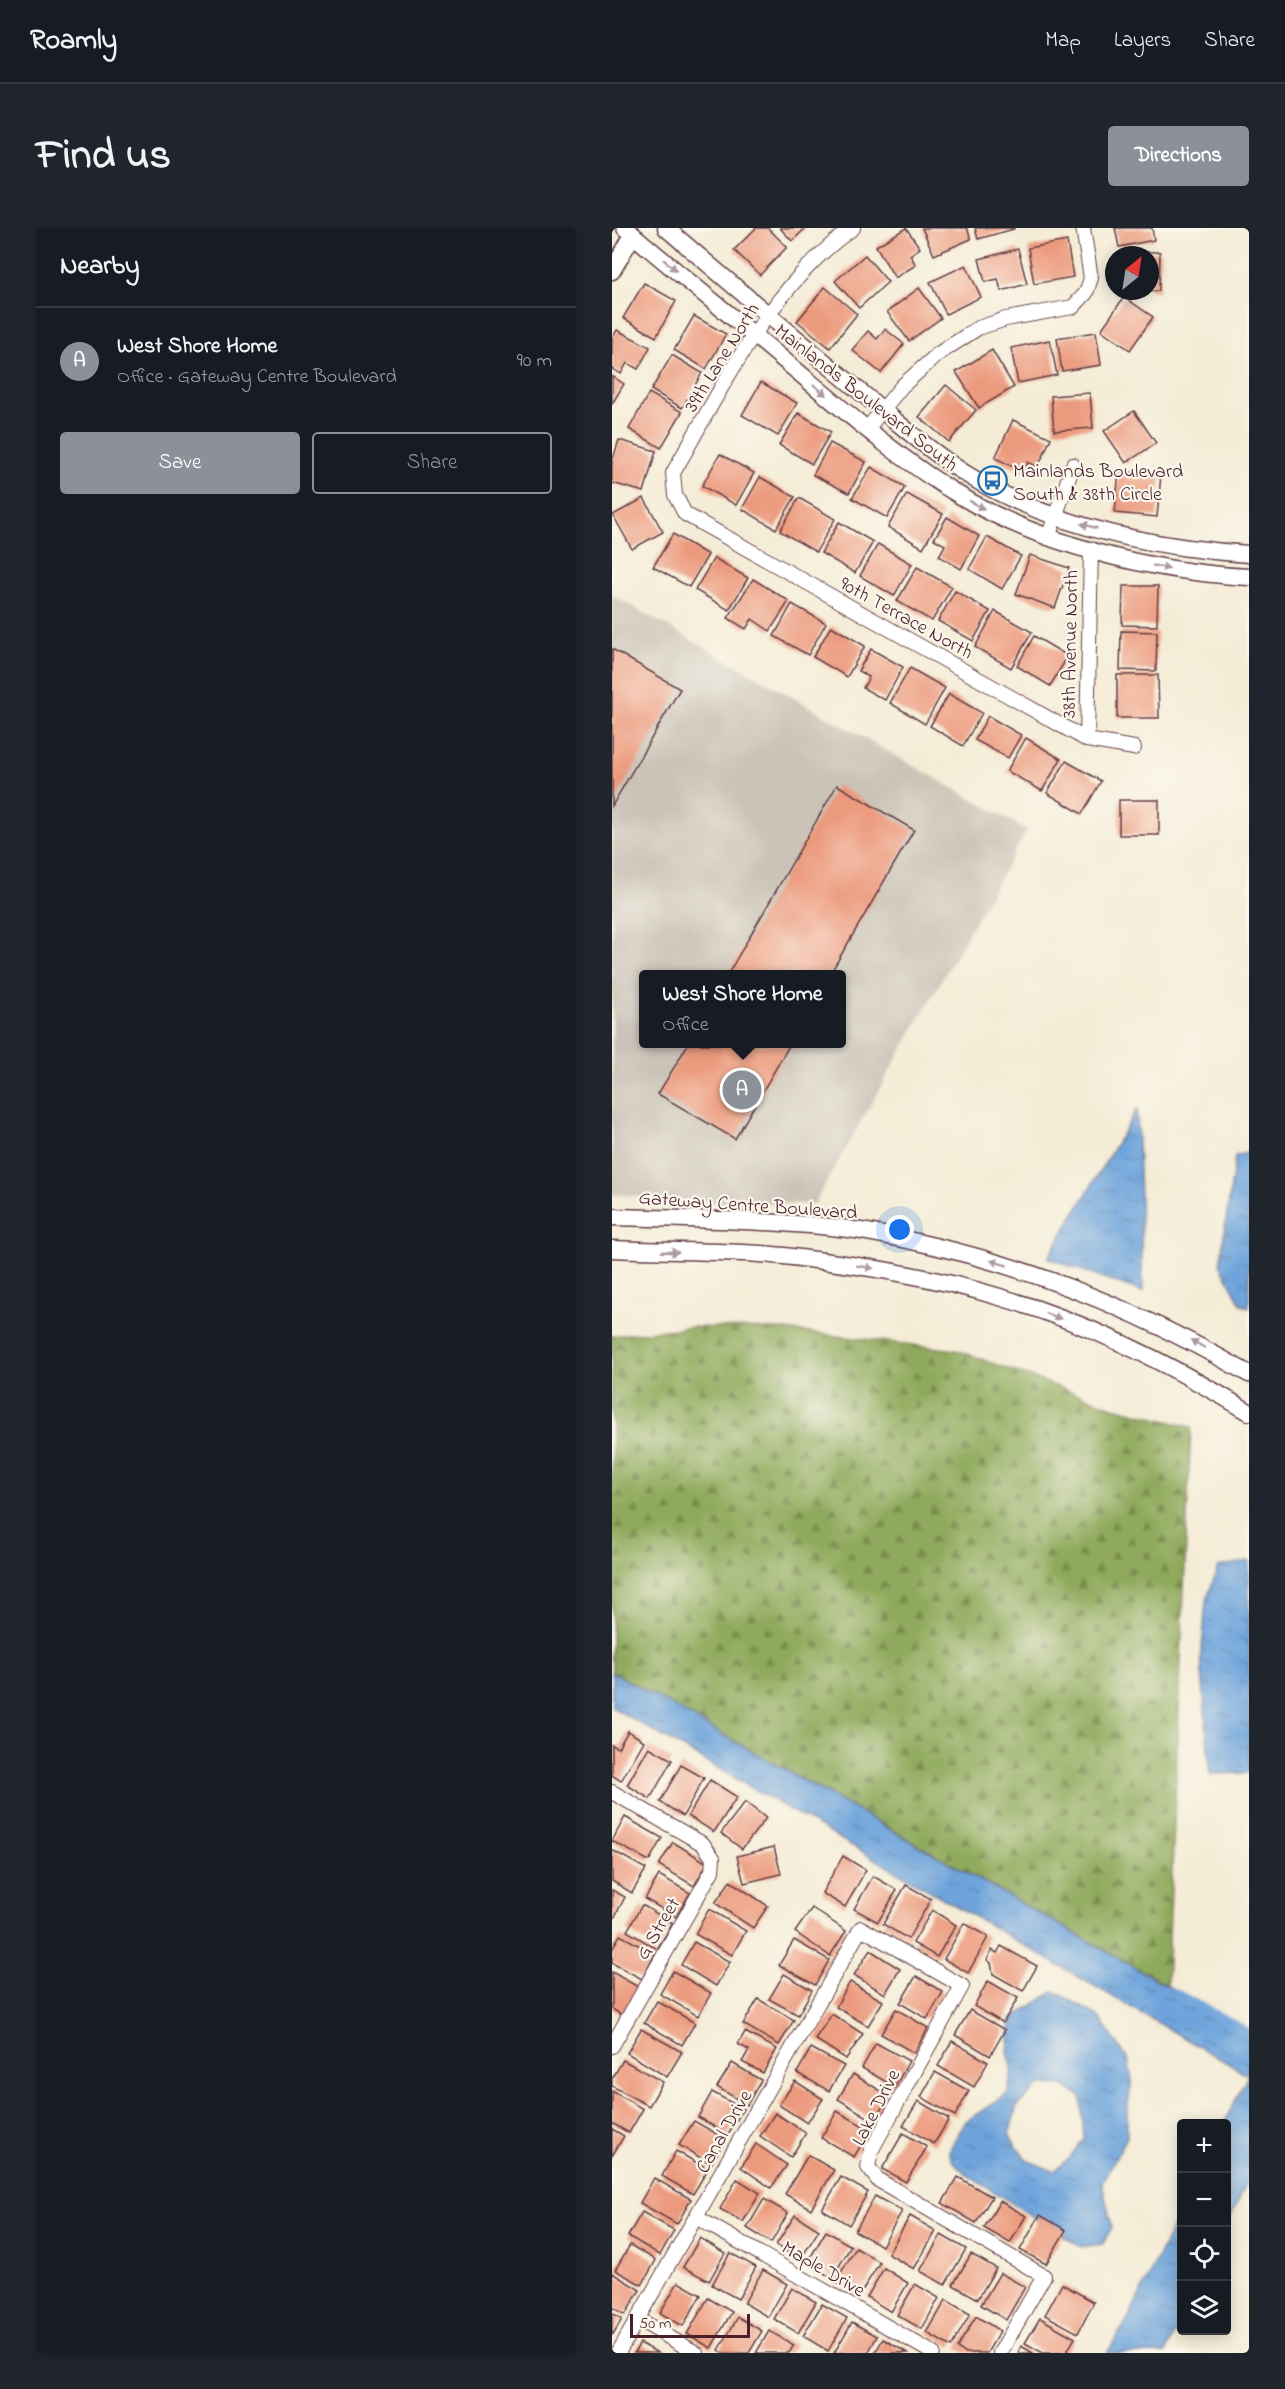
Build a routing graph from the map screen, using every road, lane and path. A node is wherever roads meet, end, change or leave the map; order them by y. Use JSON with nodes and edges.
{"nodes":[{"id":1,"x":666,"y":228,"type":"edge"},
{"id":2,"x":853,"y":228,"type":"edge"},
{"id":3,"x":1083,"y":228,"type":"edge"},
{"id":4,"x":632,"y":230,"type":"edge"},
{"id":5,"x":612,"y":271,"type":"edge"},
{"id":6,"x":768,"y":315,"type":"junction"},
{"id":7,"x":753,"y":334,"type":"junction"},
{"id":8,"x":883,"y":410,"type":"junction"},
{"id":9,"x":867,"y":429,"type":"junction"},
{"id":10,"x":1072,"y":465,"type":"dead end"},
{"id":11,"x":675,"y":495,"type":"joint"},
{"id":12,"x":1056,"y":516,"type":"junction"},
{"id":13,"x":1048,"y":538,"type":"junction"},
{"id":14,"x":1091,"y":549,"type":"junction"},
{"id":15,"x":1249,"y":554,"type":"edge"},
{"id":16,"x":1249,"y":577,"type":"edge"},
{"id":17,"x":1087,"y":740,"type":"junction"},
{"id":18,"x":1134,"y":748,"type":"dead end"},
{"id":19,"x":612,"y":1217,"type":"edge"},
{"id":20,"x":612,"y":1249,"type":"edge"},
{"id":21,"x":1249,"y":1374,"type":"edge"},
{"id":22,"x":1249,"y":1412,"type":"edge"},
{"id":23,"x":613,"y":1797,"type":"edge"},
{"id":24,"x":861,"y":1928,"type":"joint"},
{"id":25,"x":612,"y":2046,"type":"edge"},
{"id":26,"x":696,"y":2217,"type":"junction"},
{"id":27,"x":638,"y":2319,"type":"junction"},
{"id":28,"x":618,"y":2353,"type":"edge"},
{"id":29,"x":696,"y":2353,"type":"edge"},
{"id":30,"x":933,"y":2353,"type":"edge"},
{"id":31,"x":1000,"y":2353,"type":"edge"}],
"edges":[{"from":1,"to":6,"type":"street","name":"Mainlands Boulevard South"},
{"from":2,"to":6,"type":"street","name":"39th Lane North"},
{"from":3,"to":8,"type":"street"},
{"from":4,"to":5,"type":"street"},
{"from":4,"to":7,"type":"street","name":"Mainlands Boulevard South","one_way":true},
{"from":6,"to":7,"type":"street","name":"39th Lane North"},
{"from":6,"to":8,"type":"street","name":"Mainlands Boulevard South"},
{"from":7,"to":9,"type":"street","name":"Mainlands Boulevard South","one_way":true},
{"from":7,"to":11,"type":"street","name":"39th Lane North"},
{"from":8,"to":9,"type":"street"},
{"from":8,"to":12,"type":"street","name":"Mainlands Boulevard South"},
{"from":9,"to":13,"type":"street","name":"Mainlands Boulevard South","one_way":true},
{"from":10,"to":12,"type":"street"},
{"from":11,"to":17,"type":"street","name":"90th Terrace North"},
{"from":12,"to":13,"type":"street"},
{"from":15,"to":12,"type":"street","name":"Mainlands Boulevard South","one_way":true},
{"from":13,"to":14,"type":"street","name":"Mainlands Boulevard South"},
{"from":14,"to":16,"type":"street","name":"Mainlands Boulevard South","one_way":true},
{"from":14,"to":17,"type":"street","name":"38th Avenue North"},
{"from":17,"to":18,"type":"street","name":"90th Terrace North"},
{"from":21,"to":19,"type":"street","name":"Gateway Centre Boulevard","one_way":true},
{"from":20,"to":22,"type":"street","one_way":true},
{"from":23,"to":25,"type":"street","name":"G Street"},
{"from":24,"to":26,"type":"street","name":"Canal Drive"},
{"from":24,"to":31,"type":"street","name":"Lake Drive"},
{"from":26,"to":27,"type":"street","name":"Canal Drive"},
{"from":26,"to":30,"type":"street","name":"Maple Drive"},
{"from":27,"to":28,"type":"street","name":"Canal Drive"},
{"from":27,"to":29,"type":"street"}]}
